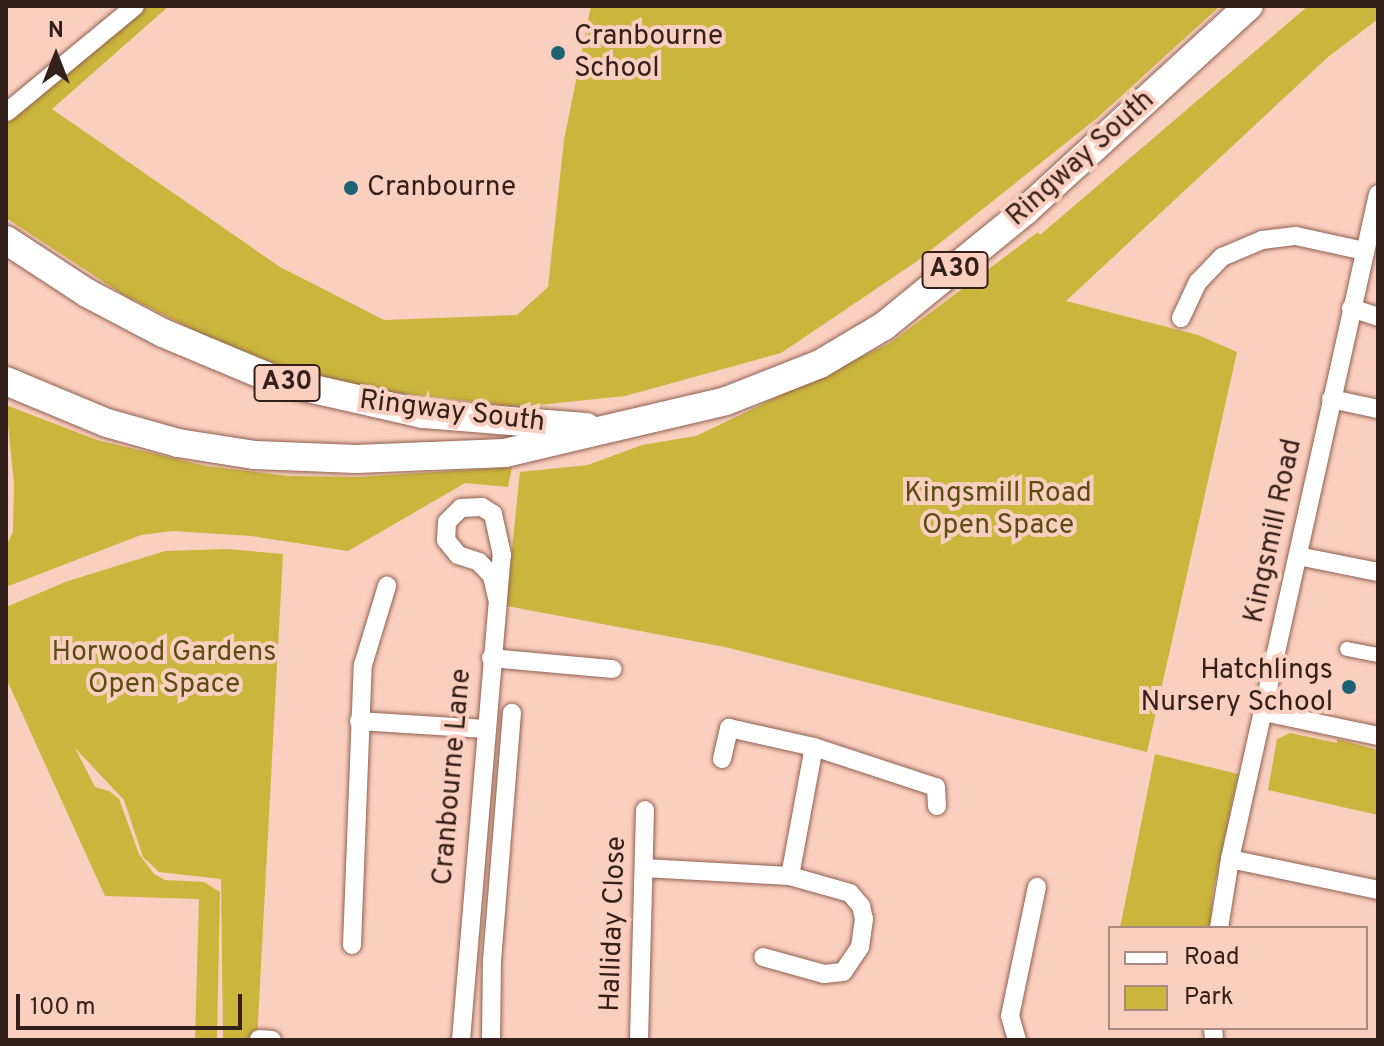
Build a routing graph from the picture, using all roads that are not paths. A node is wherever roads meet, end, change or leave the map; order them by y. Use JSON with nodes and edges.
{"nodes":[{"id":1,"x":135,"y":6,"type":"edge"},
{"id":2,"x":1249,"y":6,"type":"edge"},
{"id":3,"x":7,"y":112,"type":"edge"},
{"id":4,"x":1378,"y":194,"type":"edge"},
{"id":5,"x":6,"y":240,"type":"edge"},
{"id":6,"x":1364,"y":251,"type":"junction"},
{"id":7,"x":1351,"y":308,"type":"junction"},
{"id":8,"x":1378,"y":317,"type":"edge"},
{"id":9,"x":1181,"y":318,"type":"dead end"},
{"id":10,"x":6,"y":381,"type":"edge"},
{"id":11,"x":1331,"y":399,"type":"junction"},
{"id":12,"x":1378,"y":409,"type":"edge"},
{"id":13,"x":599,"y":428,"type":"junction"},
{"id":14,"x":1298,"y":556,"type":"junction"},
{"id":15,"x":1378,"y":572,"type":"edge"},
{"id":16,"x":387,"y":586,"type":"dead end"},
{"id":17,"x":497,"y":598,"type":"junction"},
{"id":18,"x":1347,"y":649,"type":"dead end"},
{"id":19,"x":1378,"y":655,"type":"edge"},
{"id":20,"x":491,"y":658,"type":"junction"},
{"id":21,"x":613,"y":669,"type":"dead end"},
{"id":22,"x":1264,"y":712,"type":"junction"},
{"id":23,"x":512,"y":713,"type":"dead end"},
{"id":24,"x":359,"y":721,"type":"junction"},
{"id":25,"x":485,"y":729,"type":"junction"},
{"id":26,"x":1378,"y":736,"type":"edge"},
{"id":27,"x":814,"y":747,"type":"junction"},
{"id":28,"x":722,"y":759,"type":"dead end"},
{"id":29,"x":937,"y":806,"type":"dead end"},
{"id":30,"x":645,"y":810,"type":"dead end"},
{"id":31,"x":1230,"y":859,"type":"junction"},
{"id":32,"x":644,"y":868,"type":"junction"},
{"id":33,"x":790,"y":876,"type":"junction"},
{"id":34,"x":1037,"y":887,"type":"dead end"},
{"id":35,"x":1378,"y":890,"type":"edge"},
{"id":36,"x":1219,"y":926,"type":"edge"},
{"id":37,"x":352,"y":945,"type":"dead end"},
{"id":38,"x":763,"y":957,"type":"dead end"},
{"id":39,"x":465,"y":960,"type":"junction"},
{"id":40,"x":492,"y":961,"type":"junction"},
{"id":41,"x":461,"y":1040,"type":"edge"},
{"id":42,"x":491,"y":1040,"type":"edge"},
{"id":43,"x":639,"y":1040,"type":"edge"},
{"id":44,"x":1017,"y":1040,"type":"edge"}],
"edges":[{"from":1,"to":3,"type":"street"},
{"from":2,"to":13,"type":"main road","name":"Ringway South","number":"A30"},
{"from":4,"to":6,"type":"street","name":"Kingsmill Road"},
{"from":5,"to":13,"type":"main road","name":"Ringway South","number":"A30"},
{"from":6,"to":7,"type":"street","name":"Kingsmill Road"},
{"from":6,"to":9,"type":"street"},
{"from":7,"to":8,"type":"street"},
{"from":7,"to":11,"type":"street","name":"Kingsmill Road"},
{"from":10,"to":13,"type":"main road","name":"Ringway South","number":"A30"},
{"from":11,"to":12,"type":"street"},
{"from":11,"to":14,"type":"street","name":"Kingsmill Road"},
{"from":14,"to":15,"type":"street"},
{"from":14,"to":22,"type":"street","name":"Kingsmill Road"},
{"from":16,"to":24,"type":"street"},
{"from":17,"to":17,"type":"street","name":"Cranbourne Lane"},
{"from":17,"to":20,"type":"street","name":"Cranbourne Lane"},
{"from":18,"to":19,"type":"street"},
{"from":20,"to":21,"type":"street"},
{"from":20,"to":25,"type":"street","name":"Cranbourne Lane"},
{"from":22,"to":26,"type":"street"},
{"from":22,"to":31,"type":"street","name":"Kingsmill Road"},
{"from":23,"to":40,"type":"street","name":"Cranbourne Lane"},
{"from":24,"to":25,"type":"street"},
{"from":24,"to":37,"type":"street"},
{"from":25,"to":39,"type":"street","name":"Cranbourne Lane"},
{"from":27,"to":28,"type":"street"},
{"from":27,"to":29,"type":"street"},
{"from":27,"to":33,"type":"street"},
{"from":30,"to":32,"type":"street","name":"Halliday Close"},
{"from":31,"to":35,"type":"street"},
{"from":31,"to":36,"type":"street","name":"Kingsmill Road"},
{"from":32,"to":33,"type":"street"},
{"from":32,"to":43,"type":"street","name":"Halliday Close"},
{"from":33,"to":38,"type":"street"},
{"from":34,"to":44,"type":"street"},
{"from":39,"to":40,"type":"street"},
{"from":39,"to":41,"type":"street","name":"Cranbourne Lane"},
{"from":40,"to":42,"type":"street","name":"Cranbourne Lane"}]}
